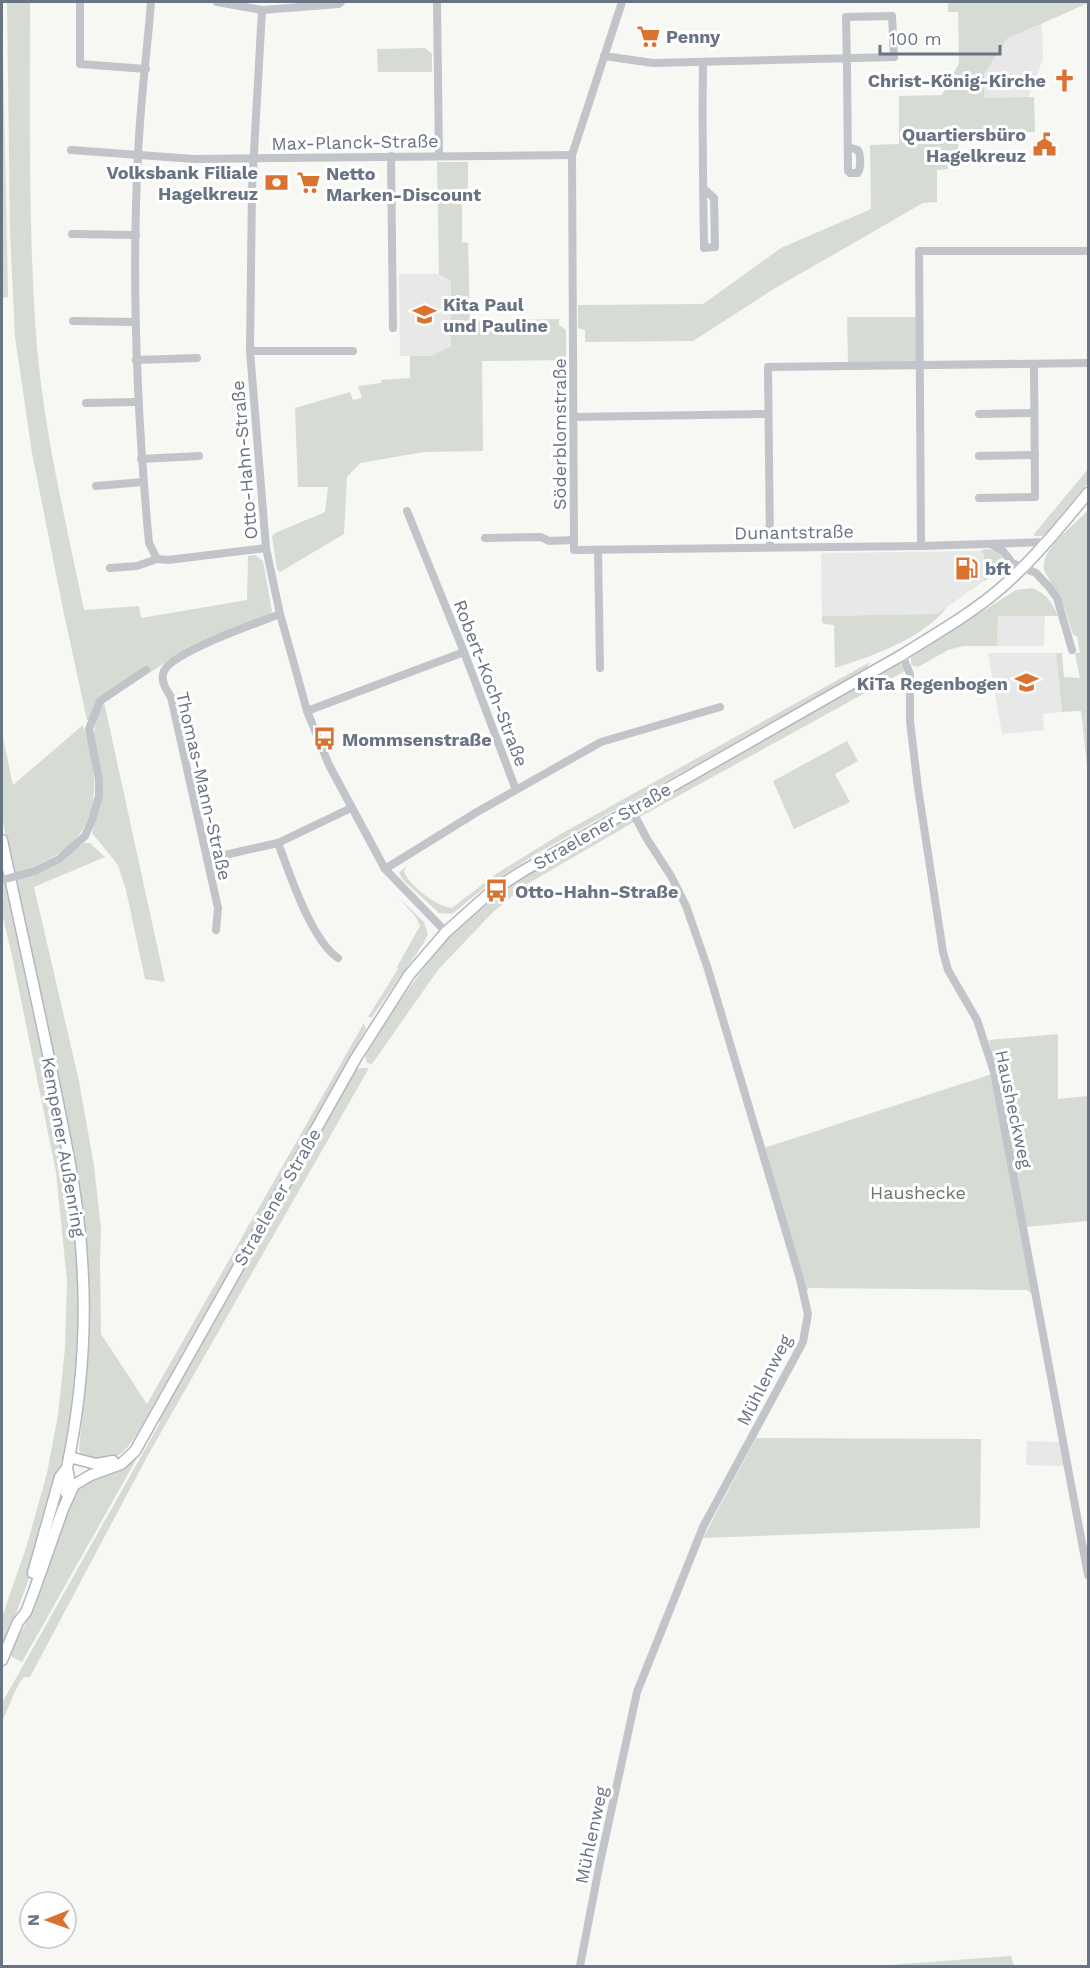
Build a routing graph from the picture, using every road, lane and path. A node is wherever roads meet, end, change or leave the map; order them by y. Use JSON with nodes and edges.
{"nodes":[{"id":1,"x":80,"y":2,"type":"edge"},
{"id":2,"x":151,"y":2,"type":"edge"},
{"id":3,"x":217,"y":2,"type":"edge"},
{"id":4,"x":341,"y":2,"type":"edge"},
{"id":5,"x":437,"y":2,"type":"edge"},
{"id":6,"x":622,"y":2,"type":"edge"},
{"id":7,"x":262,"y":10,"type":"junction"},
{"id":8,"x":604,"y":56,"type":"junction"},
{"id":9,"x":848,"y":58,"type":"junction"},
{"id":10,"x":703,"y":62,"type":"junction"},
{"id":11,"x":146,"y":69,"type":"junction"},
{"id":12,"x":848,"y":147,"type":"dead end"},
{"id":13,"x":71,"y":150,"type":"dead end"},
{"id":14,"x":138,"y":155,"type":"junction"},
{"id":15,"x":439,"y":155,"type":"junction"},
{"id":16,"x":572,"y":155,"type":"junction"},
{"id":17,"x":391,"y":156,"type":"junction"},
{"id":18,"x":254,"y":158,"type":"junction"},
{"id":19,"x":703,"y":188,"type":"junction"},
{"id":20,"x":72,"y":234,"type":"dead end"},
{"id":21,"x":136,"y":235,"type":"junction"},
{"id":22,"x":1089,"y":251,"type":"edge"},
{"id":23,"x":73,"y":321,"type":"dead end"},
{"id":24,"x":135,"y":322,"type":"junction"},
{"id":25,"x":393,"y":328,"type":"dead end"},
{"id":26,"x":250,"y":351,"type":"junction"},
{"id":27,"x":353,"y":351,"type":"dead end"},
{"id":28,"x":197,"y":358,"type":"dead end"},
{"id":29,"x":136,"y":360,"type":"junction"},
{"id":30,"x":1089,"y":363,"type":"edge"},
{"id":31,"x":1034,"y":364,"type":"junction"},
{"id":32,"x":920,"y":366,"type":"junction"},
{"id":33,"x":137,"y":402,"type":"junction"},
{"id":34,"x":86,"y":403,"type":"dead end"},
{"id":35,"x":1034,"y":413,"type":"junction"},
{"id":36,"x":768,"y":414,"type":"junction"},
{"id":37,"x":979,"y":414,"type":"dead end"},
{"id":38,"x":574,"y":417,"type":"junction"},
{"id":39,"x":1035,"y":455,"type":"junction"},
{"id":40,"x":199,"y":456,"type":"dead end"},
{"id":41,"x":979,"y":456,"type":"dead end"},
{"id":42,"x":141,"y":459,"type":"junction"},
{"id":43,"x":143,"y":482,"type":"junction"},
{"id":44,"x":96,"y":486,"type":"dead end"},
{"id":45,"x":1089,"y":493,"type":"edge"},
{"id":46,"x":979,"y":498,"type":"dead end"},
{"id":47,"x":407,"y":511,"type":"dead end"},
{"id":48,"x":485,"y":538,"type":"dead end"},
{"id":49,"x":574,"y":540,"type":"junction"},
{"id":50,"x":1047,"y":542,"type":"junction"},
{"id":51,"x":991,"y":544,"type":"junction"},
{"id":52,"x":921,"y":546,"type":"junction"},
{"id":53,"x":770,"y":547,"type":"junction"},
{"id":54,"x":266,"y":548,"type":"junction"},
{"id":55,"x":574,"y":550,"type":"joint"},
{"id":56,"x":598,"y":550,"type":"junction"},
{"id":57,"x":156,"y":559,"type":"junction"},
{"id":58,"x":1023,"y":567,"type":"junction"},
{"id":59,"x":110,"y":568,"type":"dead end"},
{"id":60,"x":280,"y":614,"type":"junction"},
{"id":61,"x":1072,"y":650,"type":"dead end"},
{"id":62,"x":464,"y":652,"type":"junction"},
{"id":63,"x":902,"y":655,"type":"junction"},
{"id":64,"x":600,"y":668,"type":"dead end"},
{"id":65,"x":146,"y":670,"type":"dead end"},
{"id":66,"x":720,"y":707,"type":"dead end"},
{"id":67,"x":307,"y":711,"type":"junction"},
{"id":68,"x":516,"y":790,"type":"junction"},
{"id":69,"x":351,"y":808,"type":"junction"},
{"id":70,"x":631,"y":809,"type":"junction"},
{"id":71,"x":2,"y":840,"type":"edge"},
{"id":72,"x":278,"y":843,"type":"junction"},
{"id":73,"x":207,"y":859,"type":"junction"},
{"id":74,"x":385,"y":869,"type":"junction"},
{"id":75,"x":2,"y":880,"type":"edge"},
{"id":76,"x":216,"y":930,"type":"dead end"},
{"id":77,"x":446,"y":932,"type":"junction"},
{"id":78,"x":338,"y":958,"type":"dead end"},
{"id":79,"x":157,"y":1409,"type":"junction"},
{"id":80,"x":68,"y":1463,"type":"junction"},
{"id":81,"x":91,"y":1475,"type":"junction"},
{"id":82,"x":63,"y":1509,"type":"junction"},
{"id":83,"x":1089,"y":1575,"type":"edge"},
{"id":84,"x":18,"y":1623,"type":"junction"},
{"id":85,"x":2,"y":1660,"type":"edge"},
{"id":86,"x":580,"y":1966,"type":"edge"}],
"edges":[{"from":1,"to":11,"type":"street"},
{"from":2,"to":11,"type":"street"},
{"from":3,"to":7,"type":"street"},
{"from":4,"to":7,"type":"street"},
{"from":5,"to":15,"type":"street"},
{"from":6,"to":8,"type":"street","name":"Söderblomstraße"},
{"from":7,"to":18,"type":"street","name":"Otto-Hahn-Straße"},
{"from":8,"to":10,"type":"street"},
{"from":8,"to":16,"type":"street","name":"Söderblomstraße"},
{"from":9,"to":9,"type":"street"},
{"from":9,"to":10,"type":"street"},
{"from":9,"to":12,"type":"street"},
{"from":10,"to":19,"type":"street"},
{"from":11,"to":14,"type":"street"},
{"from":13,"to":14,"type":"street","name":"Max-Planck-Straße"},
{"from":14,"to":18,"type":"street","name":"Max-Planck-Straße"},
{"from":14,"to":21,"type":"street"},
{"from":15,"to":16,"type":"street","name":"Max-Planck-Straße"},
{"from":15,"to":17,"type":"street","name":"Max-Planck-Straße"},
{"from":16,"to":38,"type":"street","name":"Söderblomstraße"},
{"from":17,"to":18,"type":"street","name":"Max-Planck-Straße"},
{"from":17,"to":25,"type":"street"},
{"from":18,"to":26,"type":"street","name":"Otto-Hahn-Straße"},
{"from":19,"to":19,"type":"street"},
{"from":20,"to":21,"type":"street"},
{"from":21,"to":24,"type":"street"},
{"from":22,"to":32,"type":"street"},
{"from":23,"to":24,"type":"street"},
{"from":24,"to":29,"type":"street"},
{"from":26,"to":27,"type":"street"},
{"from":26,"to":54,"type":"street","name":"Otto-Hahn-Straße"},
{"from":28,"to":29,"type":"street"},
{"from":29,"to":33,"type":"street"},
{"from":30,"to":31,"type":"street"},
{"from":31,"to":32,"type":"street"},
{"from":31,"to":35,"type":"street"},
{"from":32,"to":36,"type":"street"},
{"from":32,"to":52,"type":"street"},
{"from":33,"to":34,"type":"street"},
{"from":33,"to":42,"type":"street"},
{"from":35,"to":37,"type":"street"},
{"from":35,"to":39,"type":"street"},
{"from":36,"to":38,"type":"street"},
{"from":36,"to":53,"type":"street"},
{"from":38,"to":49,"type":"street","name":"Söderblomstraße"},
{"from":39,"to":41,"type":"street"},
{"from":39,"to":46,"type":"street"},
{"from":40,"to":42,"type":"street"},
{"from":42,"to":43,"type":"street"},
{"from":43,"to":44,"type":"street"},
{"from":43,"to":57,"type":"street"},
{"from":45,"to":50,"type":"street","name":"Straelener Straße"},
{"from":47,"to":62,"type":"street","name":"Robert-Koch-Straße"},
{"from":48,"to":49,"type":"street"},
{"from":49,"to":55,"type":"street","name":"Söderblomstraße"},
{"from":50,"to":51,"type":"street","name":"Dunantstraße"},
{"from":50,"to":58,"type":"street","name":"Straelener Straße"},
{"from":51,"to":52,"type":"street","name":"Dunantstraße"},
{"from":51,"to":58,"type":"street"},
{"from":52,"to":53,"type":"street","name":"Dunantstraße"},
{"from":53,"to":56,"type":"street","name":"Dunantstraße"},
{"from":54,"to":57,"type":"street"},
{"from":54,"to":60,"type":"street","name":"Otto-Hahn-Straße"},
{"from":55,"to":56,"type":"street","name":"Dunantstraße"},
{"from":56,"to":64,"type":"street"},
{"from":57,"to":59,"type":"street"},
{"from":58,"to":61,"type":"street"},
{"from":58,"to":63,"type":"street","name":"Straelener Straße"},
{"from":60,"to":67,"type":"street","name":"Otto-Hahn-Straße"},
{"from":60,"to":73,"type":"street","name":"Thomas-Mann-Straße"},
{"from":62,"to":67,"type":"street"},
{"from":62,"to":68,"type":"street","name":"Robert-Koch-Straße"},
{"from":63,"to":70,"type":"street","name":"Straelener Straße"},
{"from":63,"to":83,"type":"street","name":"Hausheckweg"},
{"from":65,"to":75,"type":"street","bridge":true},
{"from":66,"to":68,"type":"street"},
{"from":67,"to":69,"type":"street","name":"Otto-Hahn-Straße"},
{"from":68,"to":74,"type":"street","name":"Robert-Koch-Straße"},
{"from":69,"to":72,"type":"street"},
{"from":69,"to":74,"type":"street","name":"Otto-Hahn-Straße"},
{"from":70,"to":77,"type":"street","name":"Straelener Straße"},
{"from":70,"to":86,"type":"street","name":"Mühlenweg"},
{"from":71,"to":80,"type":"street","name":"Kempener Außenring"},
{"from":72,"to":73,"type":"street"},
{"from":72,"to":78,"type":"street"},
{"from":73,"to":76,"type":"street","name":"Thomas-Mann-Straße"},
{"from":74,"to":77,"type":"street","name":"Otto-Hahn-Straße"},
{"from":77,"to":79,"type":"street","name":"Straelener Straße"},
{"from":79,"to":80,"type":"street","name":"Straelener Straße"},
{"from":79,"to":81,"type":"street","name":"Straelener Straße"},
{"from":80,"to":81,"type":"street"},
{"from":80,"to":82,"type":"street","name":"Straelener Straße"},
{"from":80,"to":84,"type":"street","name":"Straelener Straße"},
{"from":81,"to":82,"type":"street","name":"Straelener Straße"},
{"from":82,"to":84,"type":"street","name":"Straelener Straße"},
{"from":84,"to":85,"type":"street","name":"Straelener Straße"}]}
